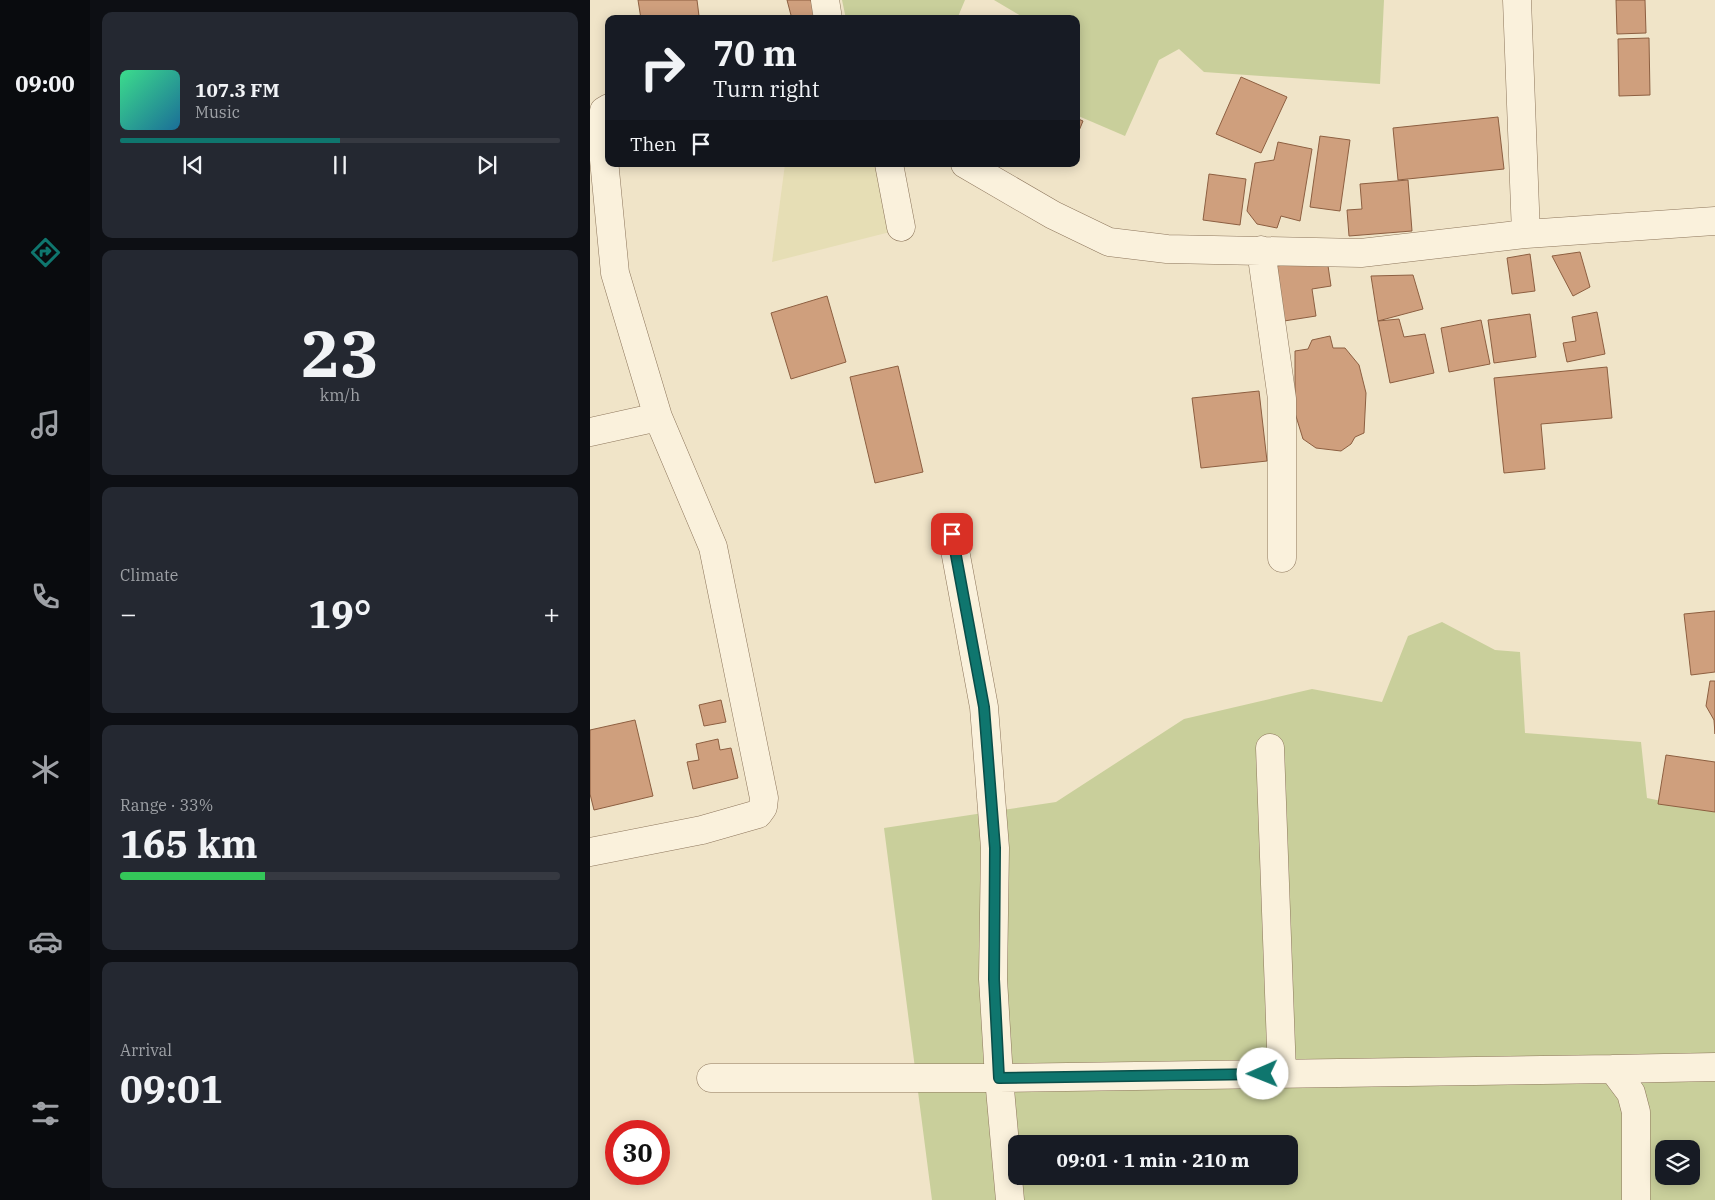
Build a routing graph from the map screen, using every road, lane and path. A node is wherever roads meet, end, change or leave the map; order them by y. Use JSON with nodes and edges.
{"nodes":[{"id":1,"x":825,"y":0,"type":"edge"},
{"id":2,"x":1517,"y":0,"type":"edge"},
{"id":3,"x":827,"y":15,"type":"edge"},
{"id":4,"x":605,"y":110,"type":"edge"},
{"id":5,"x":890,"y":167,"type":"edge"},
{"id":6,"x":970,"y":167,"type":"edge"},
{"id":7,"x":1715,"y":221,"type":"edge"},
{"id":8,"x":901,"y":227,"type":"dead end"},
{"id":9,"x":1526,"y":234,"type":"junction"},
{"id":10,"x":1261,"y":250,"type":"junction"},
{"id":11,"x":658,"y":416,"type":"junction"},
{"id":12,"x":590,"y":432,"type":"edge"},
{"id":13,"x":952,"y":534,"type":"dead end"},
{"id":14,"x":1282,"y":558,"type":"dead end"},
{"id":15,"x":1270,"y":748,"type":"dead end"},
{"id":16,"x":590,"y":852,"type":"edge"},
{"id":17,"x":1715,"y":1067,"type":"edge"},
{"id":18,"x":1613,"y":1069,"type":"junction"},
{"id":19,"x":1282,"y":1074,"type":"junction"},
{"id":20,"x":711,"y":1078,"type":"dead end"},
{"id":21,"x":999,"y":1078,"type":"junction"},
{"id":22,"x":1010,"y":1200,"type":"edge"},
{"id":23,"x":1636,"y":1200,"type":"edge"}],
"edges":[{"from":1,"to":3,"type":"street"},
{"from":2,"to":9,"type":"street"},
{"from":4,"to":11,"type":"street"},
{"from":5,"to":8,"type":"street"},
{"from":6,"to":10,"type":"street"},
{"from":7,"to":9,"type":"street"},
{"from":9,"to":10,"type":"street"},
{"from":10,"to":14,"type":"street"},
{"from":11,"to":12,"type":"street"},
{"from":11,"to":16,"type":"street"},
{"from":13,"to":21,"type":"street"},
{"from":15,"to":19,"type":"street"},
{"from":17,"to":18,"type":"street"},
{"from":18,"to":19,"type":"street"},
{"from":18,"to":23,"type":"street"},
{"from":19,"to":21,"type":"street"},
{"from":20,"to":21,"type":"street"},
{"from":21,"to":22,"type":"street"}]}
